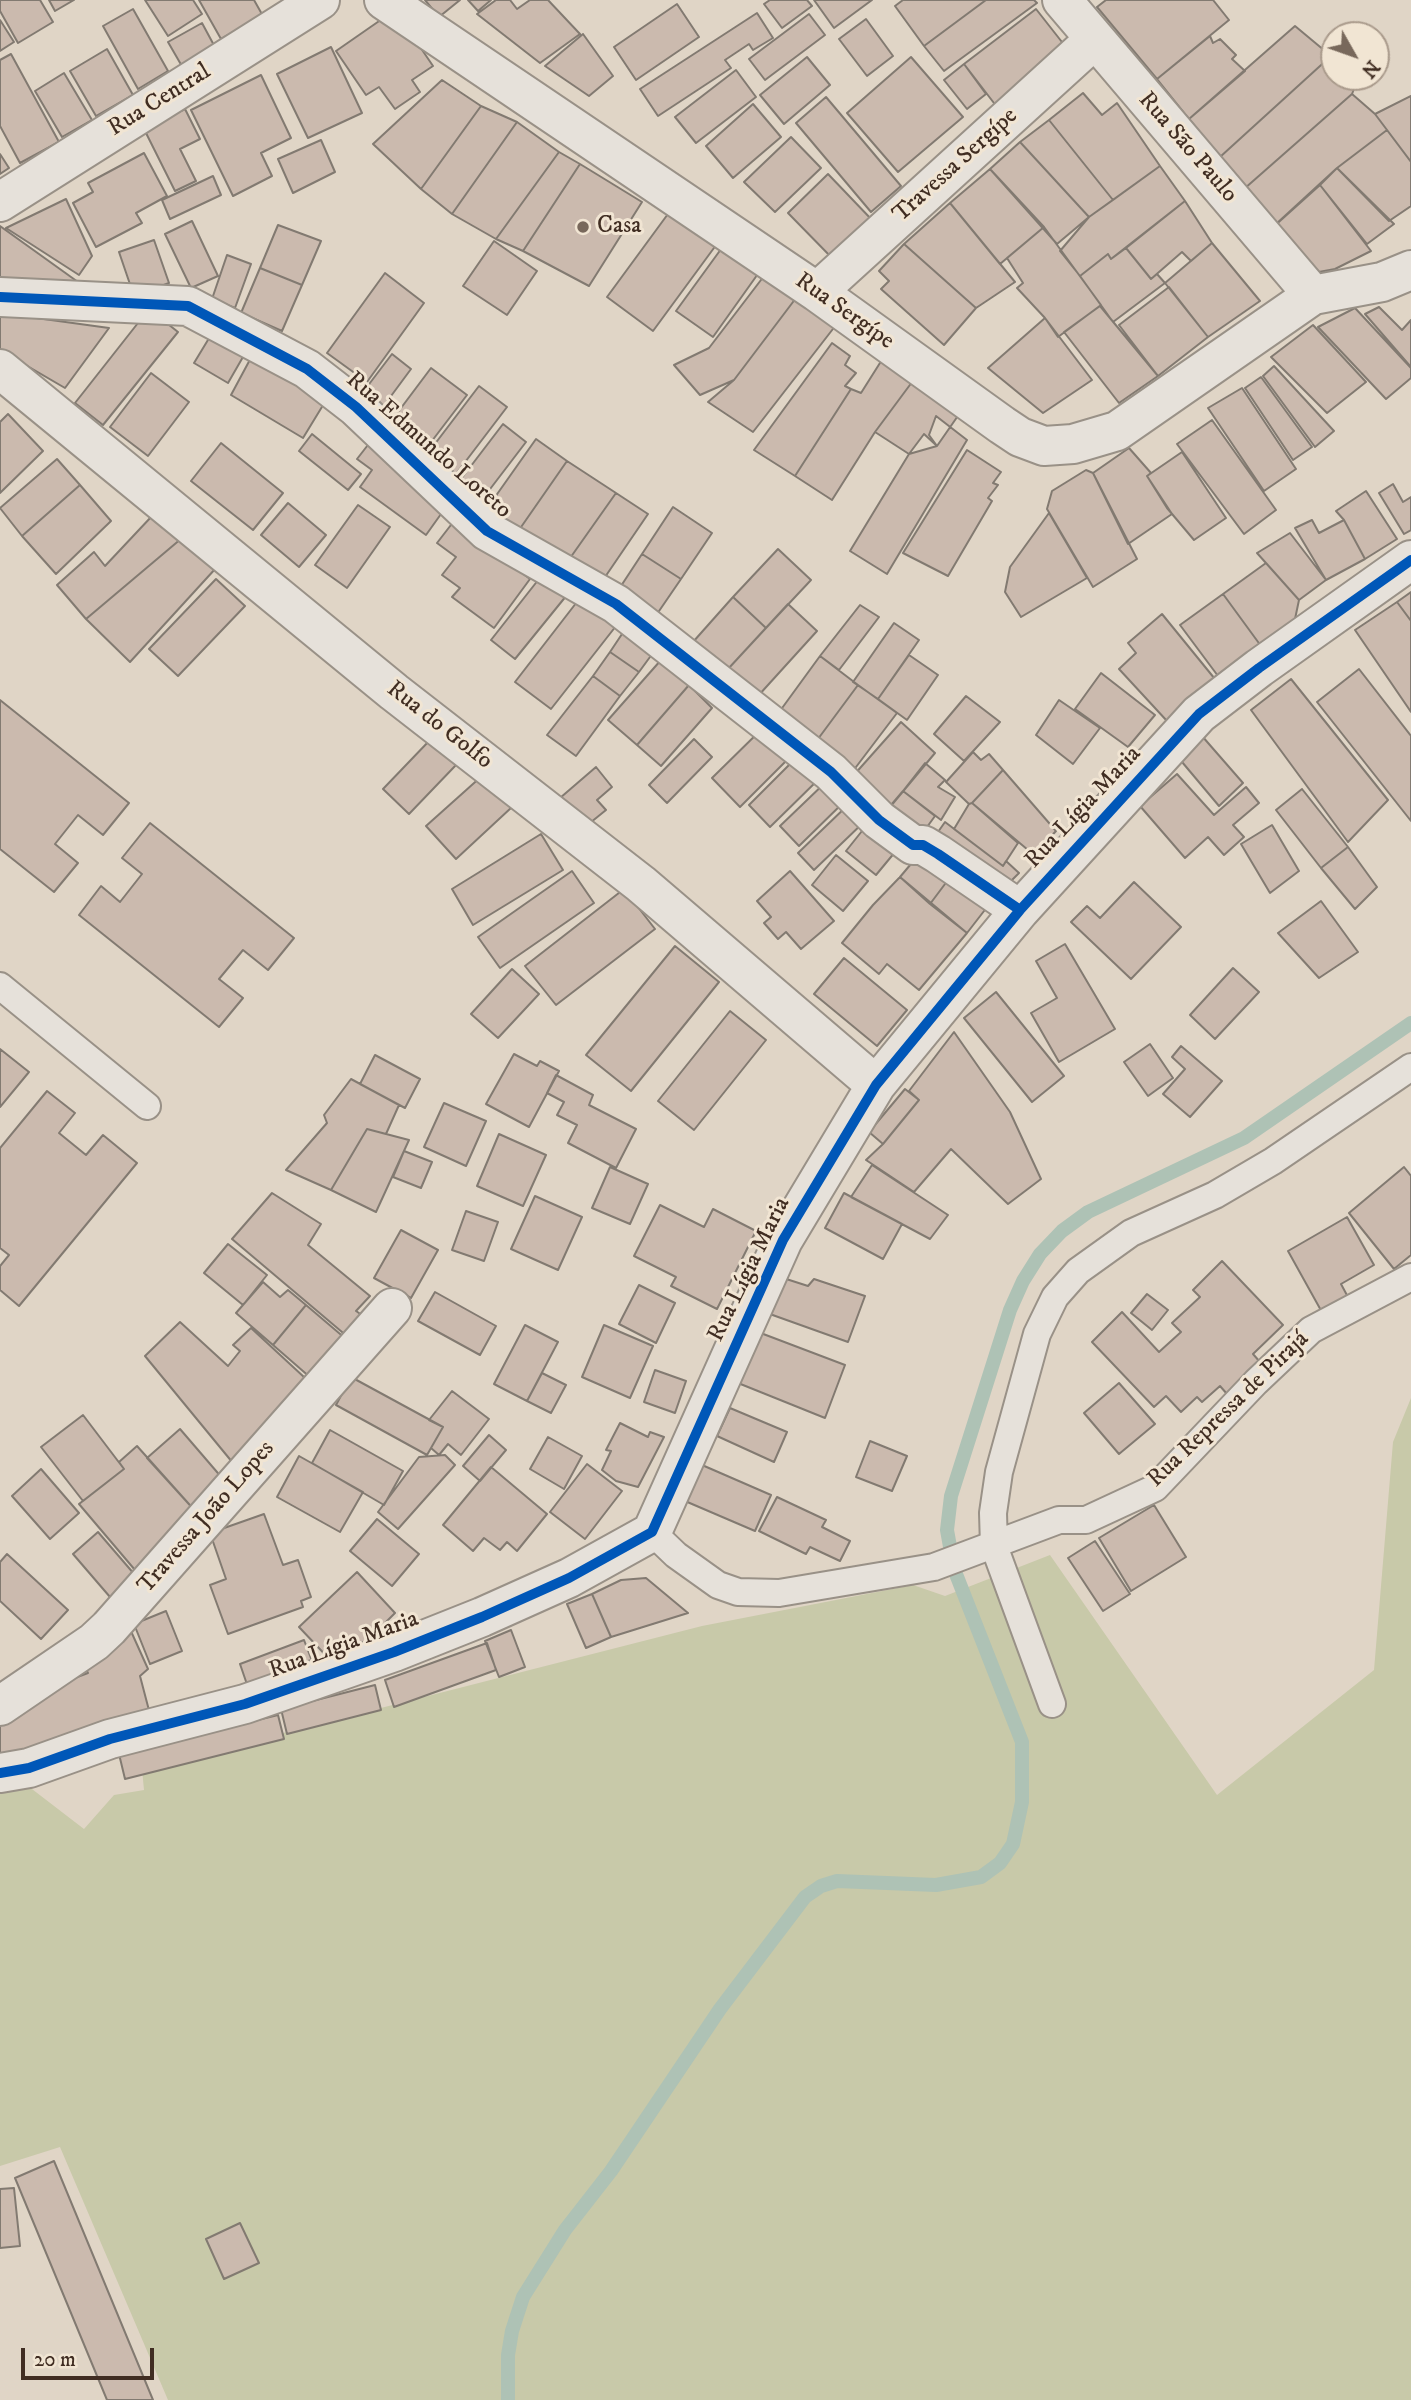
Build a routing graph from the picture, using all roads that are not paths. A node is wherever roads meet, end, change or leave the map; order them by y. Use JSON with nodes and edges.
{"nodes":[{"id":1,"x":320,"y":0,"type":"edge"},
{"id":2,"x":384,"y":0,"type":"edge"},
{"id":3,"x":1062,"y":0,"type":"edge"},
{"id":4,"x":1094,"y":40,"type":"junction"},
{"id":5,"x":0,"y":202,"type":"edge"},
{"id":6,"x":1411,"y":270,"type":"edge"},
{"id":7,"x":817,"y":292,"type":"junction"},
{"id":8,"x":1312,"y":295,"type":"junction"},
{"id":9,"x":0,"y":297,"type":"edge"},
{"id":10,"x":0,"y":369,"type":"edge"},
{"id":11,"x":1411,"y":560,"type":"edge"},
{"id":12,"x":1020,"y":910,"type":"junction"},
{"id":13,"x":0,"y":986,"type":"edge"},
{"id":14,"x":1411,"y":1067,"type":"edge"},
{"id":15,"x":876,"y":1085,"type":"junction"},
{"id":16,"x":147,"y":1106,"type":"dead end"},
{"id":17,"x":1411,"y":1277,"type":"edge"},
{"id":18,"x":392,"y":1308,"type":"dead end"},
{"id":19,"x":652,"y":1532,"type":"junction"},
{"id":20,"x":994,"y":1546,"type":"junction"},
{"id":21,"x":1052,"y":1704,"type":"dead end"},
{"id":22,"x":0,"y":1706,"type":"edge"},
{"id":23,"x":0,"y":1773,"type":"edge"}],
"edges":[{"from":1,"to":5,"type":"street","name":"Rua Central"},
{"from":2,"to":7,"type":"street","name":"Rua Sergípe"},
{"from":3,"to":4,"type":"street","name":"Rua São Paulo"},
{"from":4,"to":7,"type":"street","name":"Travessa Sergípe"},
{"from":4,"to":8,"type":"street","name":"Rua São Paulo"},
{"from":6,"to":8,"type":"street"},
{"from":7,"to":8,"type":"street","name":"Rua Sergípe"},
{"from":9,"to":12,"type":"street","name":"Rua Edmundo Loreto"},
{"from":10,"to":15,"type":"street","name":"Rua do Golfo"},
{"from":11,"to":12,"type":"street","name":"Rua Lígia Maria"},
{"from":12,"to":15,"type":"street","name":"Rua Lígia Maria"},
{"from":13,"to":16,"type":"lane"},
{"from":14,"to":20,"type":"lane"},
{"from":15,"to":19,"type":"street","name":"Rua Lígia Maria"},
{"from":17,"to":20,"type":"lane","name":"Rua Repressa de Pirajá"},
{"from":18,"to":22,"type":"street","name":"Travessa João Lopes"},
{"from":19,"to":20,"type":"lane","name":"Rua Repressa de Pirajá"},
{"from":19,"to":23,"type":"street","name":"Rua Lígia Maria"},
{"from":20,"to":21,"type":"lane"}]}
